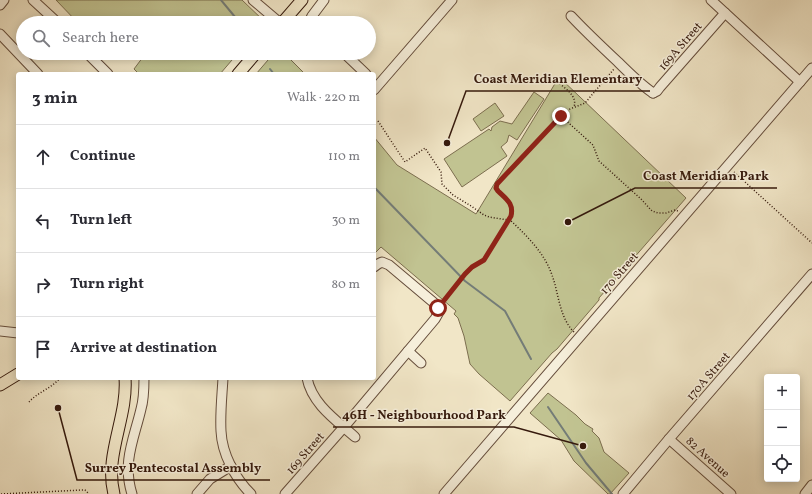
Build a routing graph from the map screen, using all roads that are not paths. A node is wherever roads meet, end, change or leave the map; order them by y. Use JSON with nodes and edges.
{"nodes":[{"id":1,"x":4,"y":0,"type":"edge"},
{"id":2,"x":33,"y":0,"type":"edge"},
{"id":3,"x":253,"y":0,"type":"edge"},
{"id":4,"x":302,"y":0,"type":"edge"},
{"id":5,"x":324,"y":0,"type":"edge"},
{"id":6,"x":452,"y":0,"type":"edge"},
{"id":7,"x":711,"y":0,"type":"edge"},
{"id":8,"x":0,"y":5,"type":"edge"},
{"id":9,"x":725,"y":13,"type":"junction"},
{"id":10,"x":50,"y":16,"type":"edge"},
{"id":11,"x":272,"y":16,"type":"edge"},
{"id":12,"x":287,"y":16,"type":"edge"},
{"id":13,"x":313,"y":16,"type":"edge"},
{"id":14,"x":571,"y":16,"type":"dead end"},
{"id":15,"x":0,"y":34,"type":"edge"},
{"id":16,"x":16,"y":51,"type":"edge"},
{"id":17,"x":25,"y":60,"type":"edge"},
{"id":18,"x":94,"y":60,"type":"edge"},
{"id":19,"x":250,"y":60,"type":"edge"},
{"id":20,"x":351,"y":60,"type":"edge"},
{"id":21,"x":812,"y":68,"type":"edge"},
{"id":22,"x":36,"y":72,"type":"edge"},
{"id":23,"x":106,"y":72,"type":"edge"},
{"id":24,"x":240,"y":72,"type":"edge"},
{"id":25,"x":364,"y":72,"type":"edge"},
{"id":26,"x":800,"y":82,"type":"junction"},
{"id":27,"x":376,"y":84,"type":"edge"},
{"id":28,"x":378,"y":265,"type":"edge"},
{"id":29,"x":812,"y":274,"type":"edge"},
{"id":30,"x":0,"y":331,"type":"edge"},
{"id":31,"x":16,"y":331,"type":"edge"},
{"id":32,"x":408,"y":352,"type":"junction"},
{"id":33,"x":421,"y":363,"type":"dead end"},
{"id":34,"x":16,"y":375,"type":"edge"},
{"id":35,"x":124,"y":380,"type":"edge"},
{"id":36,"x":144,"y":380,"type":"edge"},
{"id":37,"x":223,"y":380,"type":"edge"},
{"id":38,"x":308,"y":380,"type":"edge"},
{"id":39,"x":0,"y":385,"type":"edge"},
{"id":40,"x":344,"y":427,"type":"junction"},
{"id":41,"x":355,"y":437,"type":"dead end"},
{"id":42,"x":669,"y":439,"type":"junction"},
{"id":43,"x":231,"y":466,"type":"junction"},
{"id":44,"x":812,"y":484,"type":"edge"},
{"id":45,"x":114,"y":494,"type":"edge"},
{"id":46,"x":132,"y":494,"type":"edge"},
{"id":47,"x":197,"y":494,"type":"edge"},
{"id":48,"x":251,"y":494,"type":"edge"},
{"id":49,"x":285,"y":494,"type":"edge"},
{"id":50,"x":444,"y":494,"type":"edge"},
{"id":51,"x":622,"y":494,"type":"edge"},
{"id":52,"x":731,"y":494,"type":"edge"},
{"id":53,"x":805,"y":494,"type":"edge"}],
"edges":[{"from":1,"to":8,"type":"street"},
{"from":2,"to":10,"type":"street"},
{"from":3,"to":11,"type":"street"},
{"from":4,"to":12,"type":"main road"},
{"from":5,"to":13,"type":"street"},
{"from":6,"to":27,"type":"street"},
{"from":7,"to":9,"type":"street"},
{"from":9,"to":14,"type":"street","name":"169A Street"},
{"from":9,"to":26,"type":"street"},
{"from":15,"to":16,"type":"street"},
{"from":17,"to":22,"type":"street"},
{"from":18,"to":23,"type":"street"},
{"from":19,"to":24,"type":"main road"},
{"from":20,"to":25,"type":"street"},
{"from":21,"to":26,"type":"street","name":"170 Street"},
{"from":26,"to":50,"type":"street","name":"170 Street"},
{"from":28,"to":32,"type":"street","name":"169 Street"},
{"from":29,"to":42,"type":"street","name":"170A Street"},
{"from":30,"to":31,"type":"street"},
{"from":32,"to":33,"type":"street"},
{"from":32,"to":40,"type":"street","name":"169 Street"},
{"from":34,"to":39,"type":"main road"},
{"from":35,"to":45,"type":"main road"},
{"from":36,"to":46,"type":"street"},
{"from":37,"to":43,"type":"street"},
{"from":38,"to":40,"type":"street"},
{"from":40,"to":41,"type":"street"},
{"from":40,"to":49,"type":"street","name":"169 Street"},
{"from":42,"to":51,"type":"street","name":"170A Street"},
{"from":42,"to":52,"type":"street","name":"82 Avenue"},
{"from":43,"to":47,"type":"street"},
{"from":43,"to":48,"type":"street"},
{"from":44,"to":53,"type":"street"}]}
